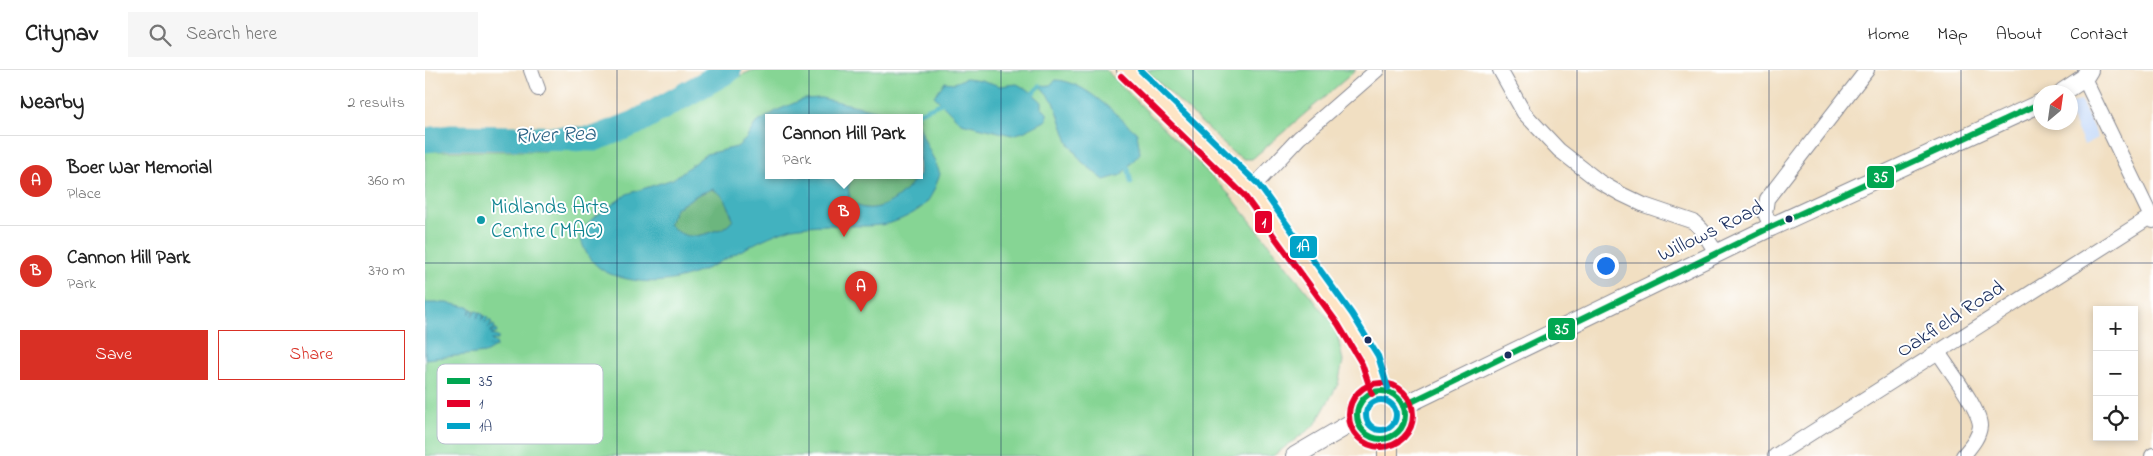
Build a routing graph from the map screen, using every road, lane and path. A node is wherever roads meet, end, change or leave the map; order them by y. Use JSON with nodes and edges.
{"nodes":[{"id":1,"x":531,"y":70,"type":"edge"},
{"id":2,"x":1127,"y":70,"type":"edge"},
{"id":3,"x":1377,"y":70,"type":"edge"},
{"id":4,"x":1500,"y":70,"type":"edge"},
{"id":5,"x":1867,"y":70,"type":"edge"},
{"id":6,"x":2086,"y":74,"type":"edge"},
{"id":7,"x":2072,"y":85,"type":"edge"},
{"id":8,"x":538,"y":89,"type":"dead end"},
{"id":9,"x":2033,"y":107,"type":"edge"},
{"id":10,"x":1251,"y":188,"type":"junction"},
{"id":11,"x":2151,"y":219,"type":"edge"},
{"id":12,"x":1771,"y":227,"type":"junction"},
{"id":13,"x":1717,"y":254,"type":"junction"},
{"id":14,"x":1938,"y":352,"type":"junction"},
{"id":15,"x":1380,"y":391,"type":"junction"},
{"id":16,"x":1403,"y":406,"type":"junction"},
{"id":17,"x":1358,"y":419,"type":"junction"},
{"id":18,"x":1388,"y":447,"type":"edge"},
{"id":19,"x":1295,"y":456,"type":"edge"},
{"id":20,"x":1775,"y":456,"type":"edge"},
{"id":21,"x":1963,"y":456,"type":"edge"}],
"edges":[{"from":1,"to":8,"type":"street"},
{"from":2,"to":10,"type":"main road"},
{"from":3,"to":10,"type":"street"},
{"from":4,"to":13,"type":"street"},
{"from":5,"to":12,"type":"street"},
{"from":6,"to":7,"type":"street"},
{"from":6,"to":11,"type":"street"},
{"from":9,"to":12,"type":"street","name":"Willows Road"},
{"from":10,"to":15,"type":"main road"},
{"from":11,"to":14,"type":"street","name":"Oakfield Road"},
{"from":12,"to":13,"type":"street","name":"Willows Road"},
{"from":13,"to":16,"type":"street","name":"Willows Road"},
{"from":14,"to":20,"type":"street","name":"Oakfield Road"},
{"from":14,"to":21,"type":"street"},
{"from":15,"to":16,"type":"main road"},
{"from":15,"to":17,"type":"main road"},
{"from":16,"to":18,"type":"main road"},
{"from":17,"to":18,"type":"main road"},
{"from":17,"to":19,"type":"street"}]}
